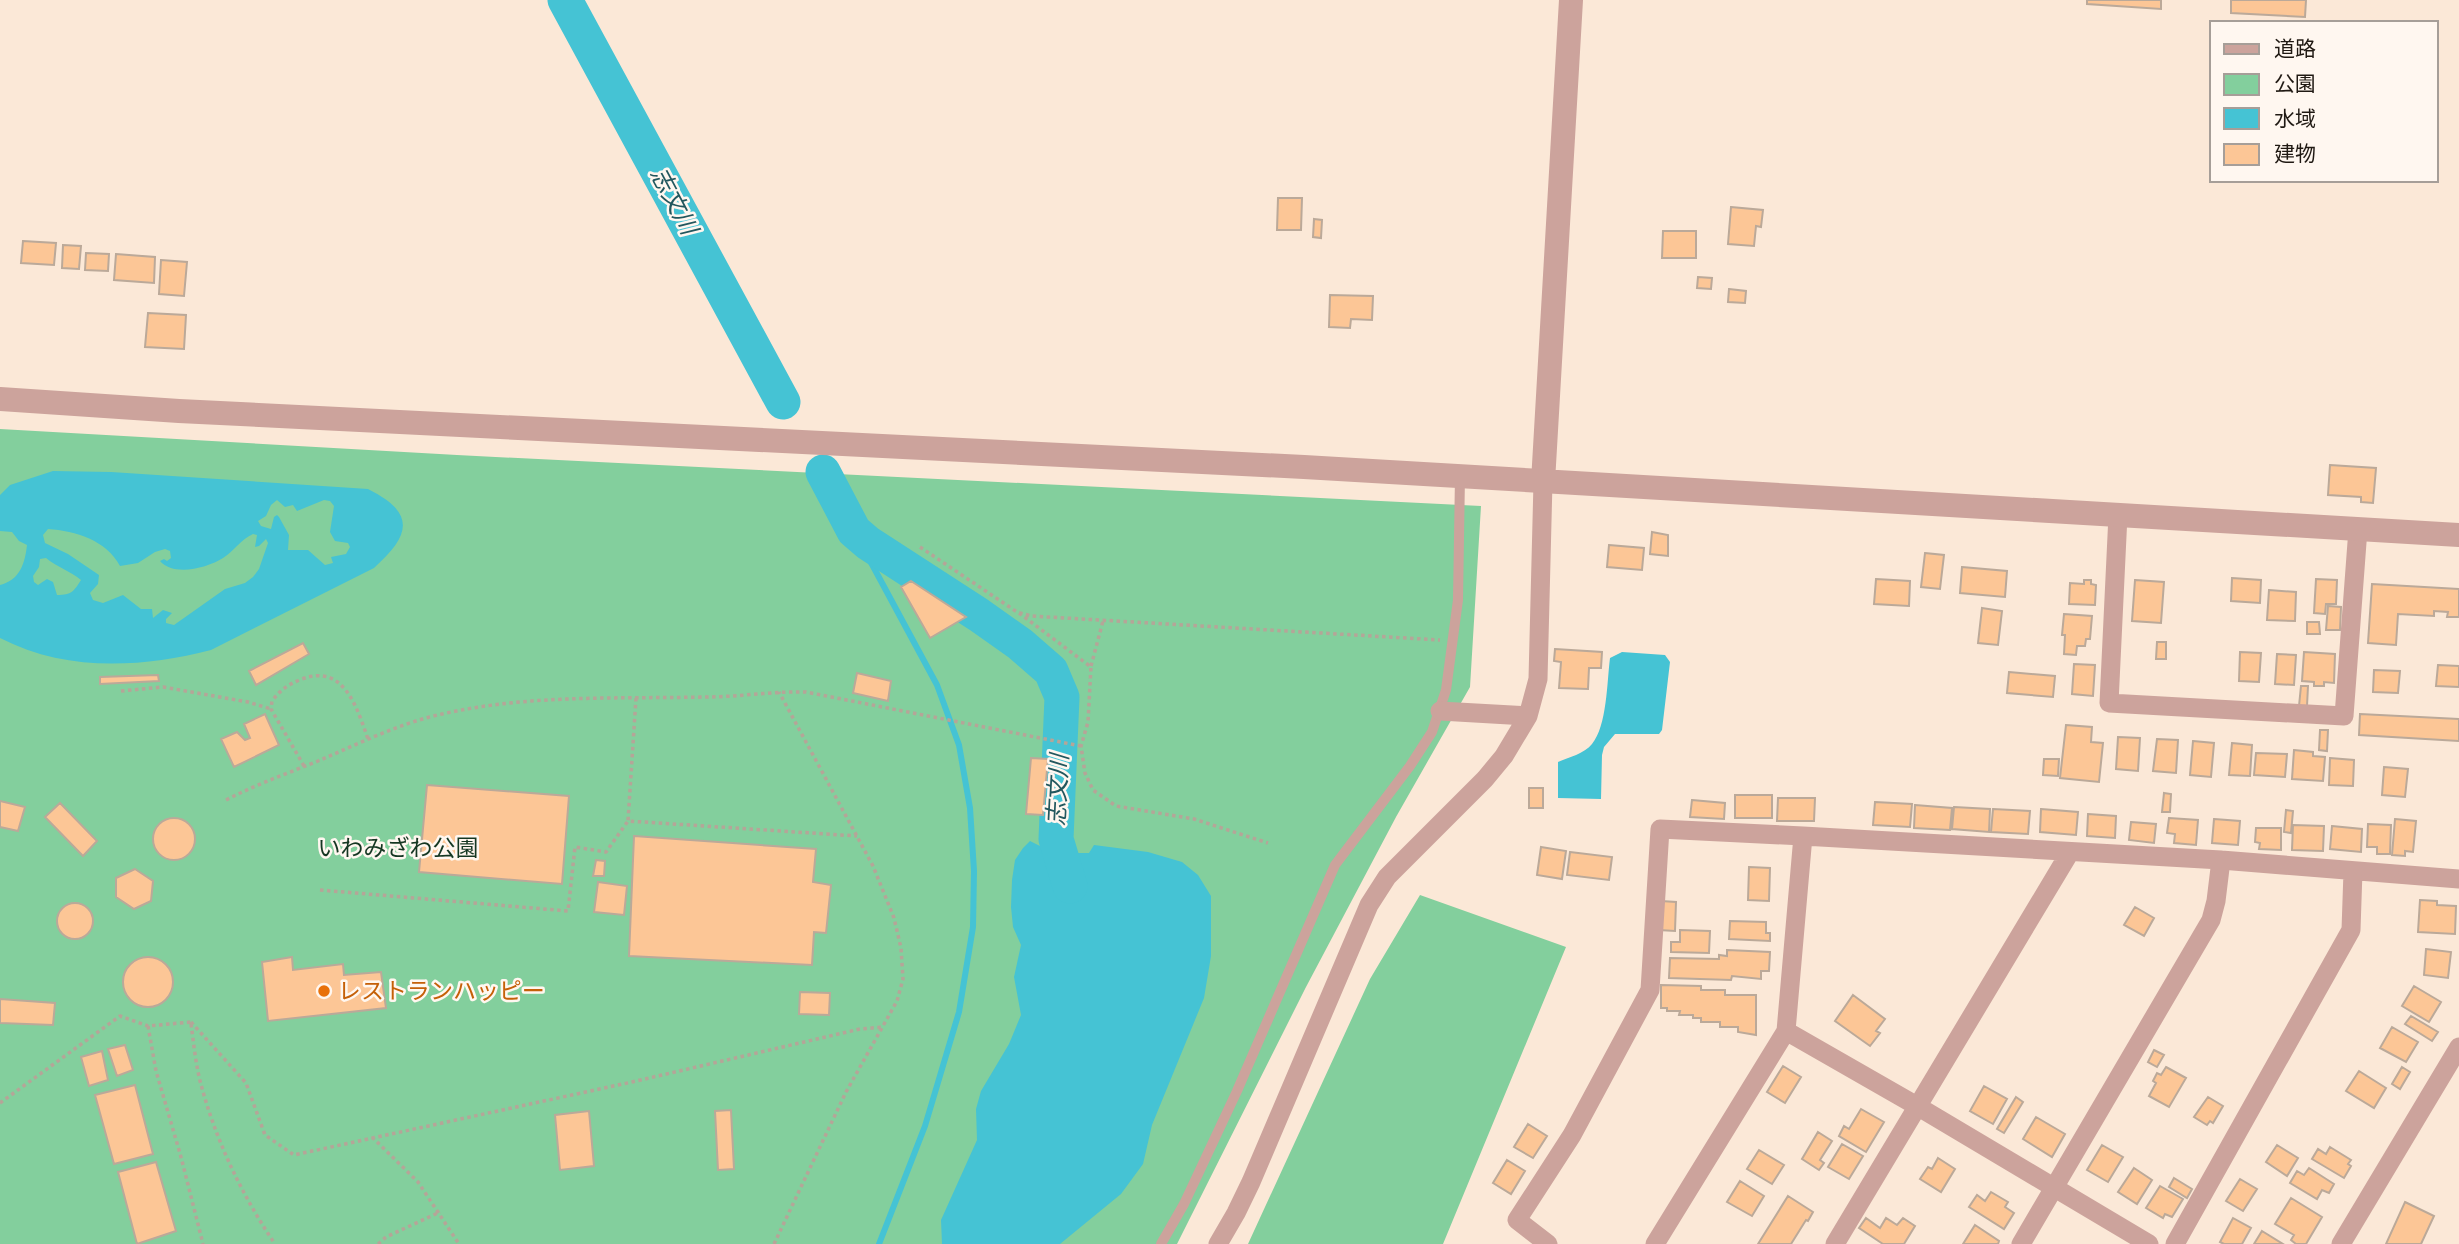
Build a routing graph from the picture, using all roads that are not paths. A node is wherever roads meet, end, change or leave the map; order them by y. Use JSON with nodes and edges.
{"nodes":[{"id":1,"x":1571,"y":0,"type":"edge"},
{"id":2,"x":0,"y":399,"type":"edge"},
{"id":3,"x":1461,"y":476,"type":"junction"},
{"id":4,"x":1543,"y":482,"type":"junction"},
{"id":5,"x":2118,"y":515,"type":"junction"},
{"id":6,"x":2358,"y":529,"type":"junction"},
{"id":7,"x":2459,"y":535,"type":"edge"},
{"id":8,"x":1440,"y":711,"type":"junction"},
{"id":9,"x":1528,"y":716,"type":"junction"},
{"id":10,"x":1803,"y":836,"type":"junction"},
{"id":11,"x":2070,"y":852,"type":"junction"},
{"id":12,"x":2221,"y":860,"type":"junction"},
{"id":13,"x":2353,"y":871,"type":"junction"},
{"id":14,"x":2459,"y":879,"type":"edge"},
{"id":15,"x":1786,"y":1031,"type":"junction"},
{"id":16,"x":2459,"y":1047,"type":"edge"},
{"id":17,"x":1917,"y":1106,"type":"junction"},
{"id":18,"x":2054,"y":1187,"type":"junction"},
{"id":19,"x":1161,"y":1244,"type":"edge"},
{"id":20,"x":1218,"y":1244,"type":"edge"},
{"id":21,"x":1548,"y":1244,"type":"edge"},
{"id":22,"x":1655,"y":1244,"type":"edge"},
{"id":23,"x":1835,"y":1244,"type":"edge"},
{"id":24,"x":2021,"y":1244,"type":"edge"},
{"id":25,"x":2149,"y":1244,"type":"edge"},
{"id":26,"x":2175,"y":1244,"type":"edge"},
{"id":27,"x":2341,"y":1244,"type":"edge"}],
"edges":[{"from":1,"to":4,"type":"street"},
{"from":2,"to":3,"type":"street"},
{"from":3,"to":4,"type":"street"},
{"from":3,"to":8,"type":"lane"},
{"from":4,"to":5,"type":"street"},
{"from":4,"to":9,"type":"street"},
{"from":5,"to":6,"type":"street"},
{"from":5,"to":6,"type":"street"},
{"from":6,"to":7,"type":"street"},
{"from":8,"to":9,"type":"street"},
{"from":8,"to":19,"type":"lane"},
{"from":9,"to":20,"type":"street"},
{"from":10,"to":11,"type":"street"},
{"from":10,"to":15,"type":"street"},
{"from":10,"to":21,"type":"street"},
{"from":11,"to":12,"type":"street"},
{"from":11,"to":17,"type":"street"},
{"from":12,"to":13,"type":"street"},
{"from":12,"to":18,"type":"street"},
{"from":13,"to":14,"type":"street"},
{"from":13,"to":26,"type":"street"},
{"from":15,"to":17,"type":"street"},
{"from":15,"to":22,"type":"street"},
{"from":16,"to":27,"type":"street"},
{"from":17,"to":18,"type":"street"},
{"from":17,"to":23,"type":"street"},
{"from":18,"to":24,"type":"street"},
{"from":18,"to":25,"type":"street"}]}
